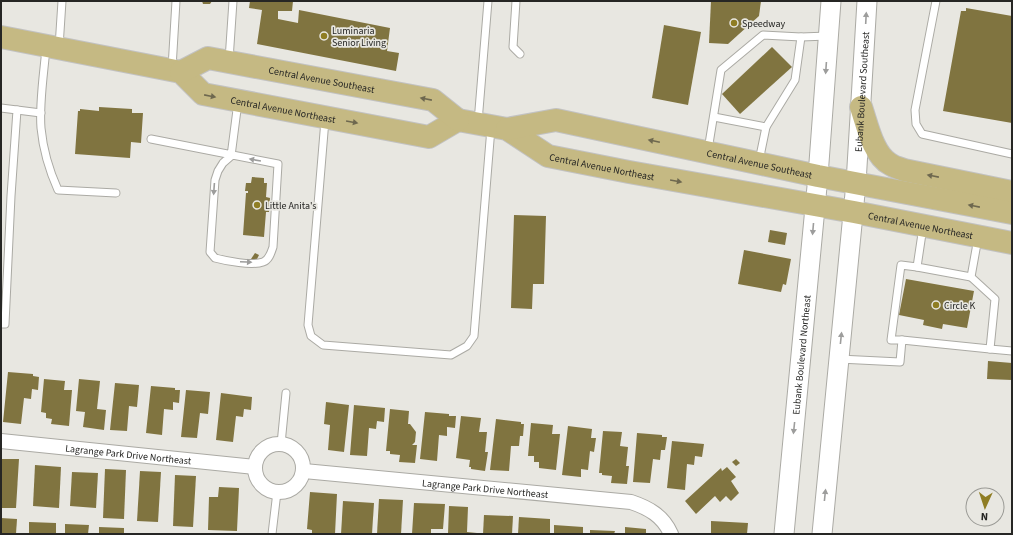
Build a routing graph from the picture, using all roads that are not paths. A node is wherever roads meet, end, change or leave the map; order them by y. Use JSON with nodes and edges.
{"nodes":[{"id":1,"x":62,"y":1,"type":"edge"},
{"id":2,"x":176,"y":1,"type":"edge"},
{"id":3,"x":233,"y":1,"type":"edge"},
{"id":4,"x":486,"y":1,"type":"edge"},
{"id":5,"x":516,"y":1,"type":"edge"},
{"id":6,"x":831,"y":1,"type":"edge"},
{"id":7,"x":867,"y":1,"type":"edge"},
{"id":8,"x":936,"y":1,"type":"edge"},
{"id":9,"x":829,"y":36,"type":"junction"},
{"id":10,"x":1,"y":37,"type":"edge"},
{"id":11,"x":801,"y":37,"type":"junction"},
{"id":12,"x":52,"y":47,"type":"junction"},
{"id":13,"x":520,"y":54,"type":"dead end"},
{"id":14,"x":228,"y":62,"type":"junction"},
{"id":15,"x":176,"y":71,"type":"junction"},
{"id":16,"x":238,"y":101,"type":"junction"},
{"id":17,"x":861,"y":107,"type":"junction"},
{"id":18,"x":1,"y":108,"type":"edge"},
{"id":19,"x":17,"y":110,"type":"junction"},
{"id":20,"x":41,"y":113,"type":"junction"},
{"id":21,"x":325,"y":117,"type":"junction"},
{"id":22,"x":714,"y":117,"type":"junction"},
{"id":23,"x":484,"y":125,"type":"junction"},
{"id":24,"x":766,"y":127,"type":"junction"},
{"id":25,"x":151,"y":139,"type":"dead end"},
{"id":26,"x":708,"y":152,"type":"junction"},
{"id":27,"x":1012,"y":154,"type":"edge"},
{"id":28,"x":231,"y":156,"type":"junction"},
{"id":29,"x":759,"y":163,"type":"junction"},
{"id":30,"x":818,"y":176,"type":"junction"},
{"id":31,"x":856,"y":183,"type":"junction"},
{"id":32,"x":1012,"y":192,"type":"edge"},
{"id":33,"x":116,"y":193,"type":"dead end"},
{"id":34,"x":816,"y":206,"type":"junction"},
{"id":35,"x":854,"y":212,"type":"junction"},
{"id":36,"x":1012,"y":213,"type":"edge"},
{"id":37,"x":923,"y":226,"type":"junction"},
{"id":38,"x":978,"y":236,"type":"junction"},
{"id":39,"x":1012,"y":243,"type":"edge"},
{"id":40,"x":917,"y":267,"type":"junction"},
{"id":41,"x":971,"y":277,"type":"junction"},
{"id":42,"x":1,"y":324,"type":"edge"},
{"id":43,"x":902,"y":340,"type":"junction"},
{"id":44,"x":990,"y":349,"type":"junction"},
{"id":45,"x":1012,"y":351,"type":"edge"},
{"id":46,"x":839,"y":360,"type":"junction"},
{"id":47,"x":286,"y":393,"type":"dead end"},
{"id":48,"x":1,"y":441,"type":"edge"},
{"id":49,"x":281,"y":444,"type":"junction"},
{"id":50,"x":255,"y":467,"type":"junction"},
{"id":51,"x":304,"y":471,"type":"junction"},
{"id":52,"x":277,"y":492,"type":"junction"},
{"id":53,"x":272,"y":534,"type":"edge"},
{"id":54,"x":671,"y":534,"type":"edge"},
{"id":55,"x":784,"y":534,"type":"edge"},
{"id":56,"x":822,"y":534,"type":"edge"}],
"edges":[{"from":1,"to":12,"type":"lane"},
{"from":2,"to":15,"type":"lane"},
{"from":3,"to":14,"type":"lane"},
{"from":4,"to":23,"type":"lane"},
{"from":5,"to":13,"type":"lane"},
{"from":6,"to":9,"type":"main road"},
{"from":17,"to":7,"type":"main road","name":"Eubank Boulevard Southeast","one_way":true},
{"from":8,"to":27,"type":"lane"},
{"from":9,"to":11,"type":"lane"},
{"from":9,"to":30,"type":"main road","one_way":true},
{"from":10,"to":12,"type":"main road"},
{"from":11,"to":22,"type":"lane"},
{"from":11,"to":24,"type":"lane"},
{"from":12,"to":15,"type":"main road"},
{"from":12,"to":20,"type":"lane"},
{"from":14,"to":15,"type":"main road","name":"Central Avenue Southeast"},
{"from":23,"to":14,"type":"main road","name":"Central Avenue Southeast","one_way":true},
{"from":15,"to":16,"type":"main road","name":"Central Avenue Northeast","one_way":true},
{"from":16,"to":21,"type":"main road","name":"Central Avenue Northeast"},
{"from":16,"to":28,"type":"lane"},
{"from":17,"to":31,"type":"main road","name":"Eubank Boulevard Southeast"},
{"from":32,"to":17,"type":"main road","one_way":true},
{"from":18,"to":19,"type":"lane"},
{"from":19,"to":20,"type":"lane"},
{"from":19,"to":42,"type":"lane"},
{"from":20,"to":33,"type":"lane"},
{"from":21,"to":23,"type":"main road","name":"Central Avenue Northeast","one_way":true},
{"from":21,"to":23,"type":"lane"},
{"from":22,"to":24,"type":"lane"},
{"from":22,"to":26,"type":"lane"},
{"from":26,"to":23,"type":"main road","name":"Central Avenue Southeast","one_way":true},
{"from":23,"to":34,"type":"main road","name":"Central Avenue Northeast","one_way":true},
{"from":24,"to":29,"type":"lane"},
{"from":25,"to":28,"type":"lane"},
{"from":26,"to":29,"type":"main road","name":"Central Avenue Southeast"},
{"from":28,"to":28,"type":"lane","one_way":true},
{"from":29,"to":30,"type":"main road","name":"Central Avenue Southeast"},
{"from":30,"to":31,"type":"main road","name":"Central Avenue Southeast"},
{"from":30,"to":34,"type":"main road","name":"Eubank Boulevard Northeast"},
{"from":31,"to":35,"type":"main road"},
{"from":36,"to":31,"type":"main road","name":"Central Avenue Southeast","one_way":true},
{"from":34,"to":35,"type":"main road","name":"Central Avenue Northeast"},
{"from":34,"to":55,"type":"main road","name":"Eubank Boulevard Northeast","one_way":true},
{"from":35,"to":37,"type":"main road","name":"Central Avenue Northeast"},
{"from":46,"to":35,"type":"main road","one_way":true},
{"from":37,"to":38,"type":"main road","name":"Central Avenue Northeast"},
{"from":37,"to":40,"type":"lane"},
{"from":38,"to":39,"type":"main road","name":"Central Avenue Northeast"},
{"from":38,"to":41,"type":"lane"},
{"from":40,"to":41,"type":"lane"},
{"from":40,"to":43,"type":"lane"},
{"from":41,"to":44,"type":"lane"},
{"from":43,"to":44,"type":"lane"},
{"from":43,"to":46,"type":"lane"},
{"from":44,"to":45,"type":"lane"},
{"from":56,"to":46,"type":"main road","one_way":true},
{"from":47,"to":49,"type":"lane"},
{"from":48,"to":50,"type":"street","name":"Lagrange Park Drive Northeast"},
{"from":49,"to":50,"type":"street"},
{"from":49,"to":51,"type":"street"},
{"from":50,"to":52,"type":"street"},
{"from":51,"to":52,"type":"street"},
{"from":51,"to":54,"type":"street","name":"Lagrange Park Drive Northeast"},
{"from":52,"to":53,"type":"lane"}]}
